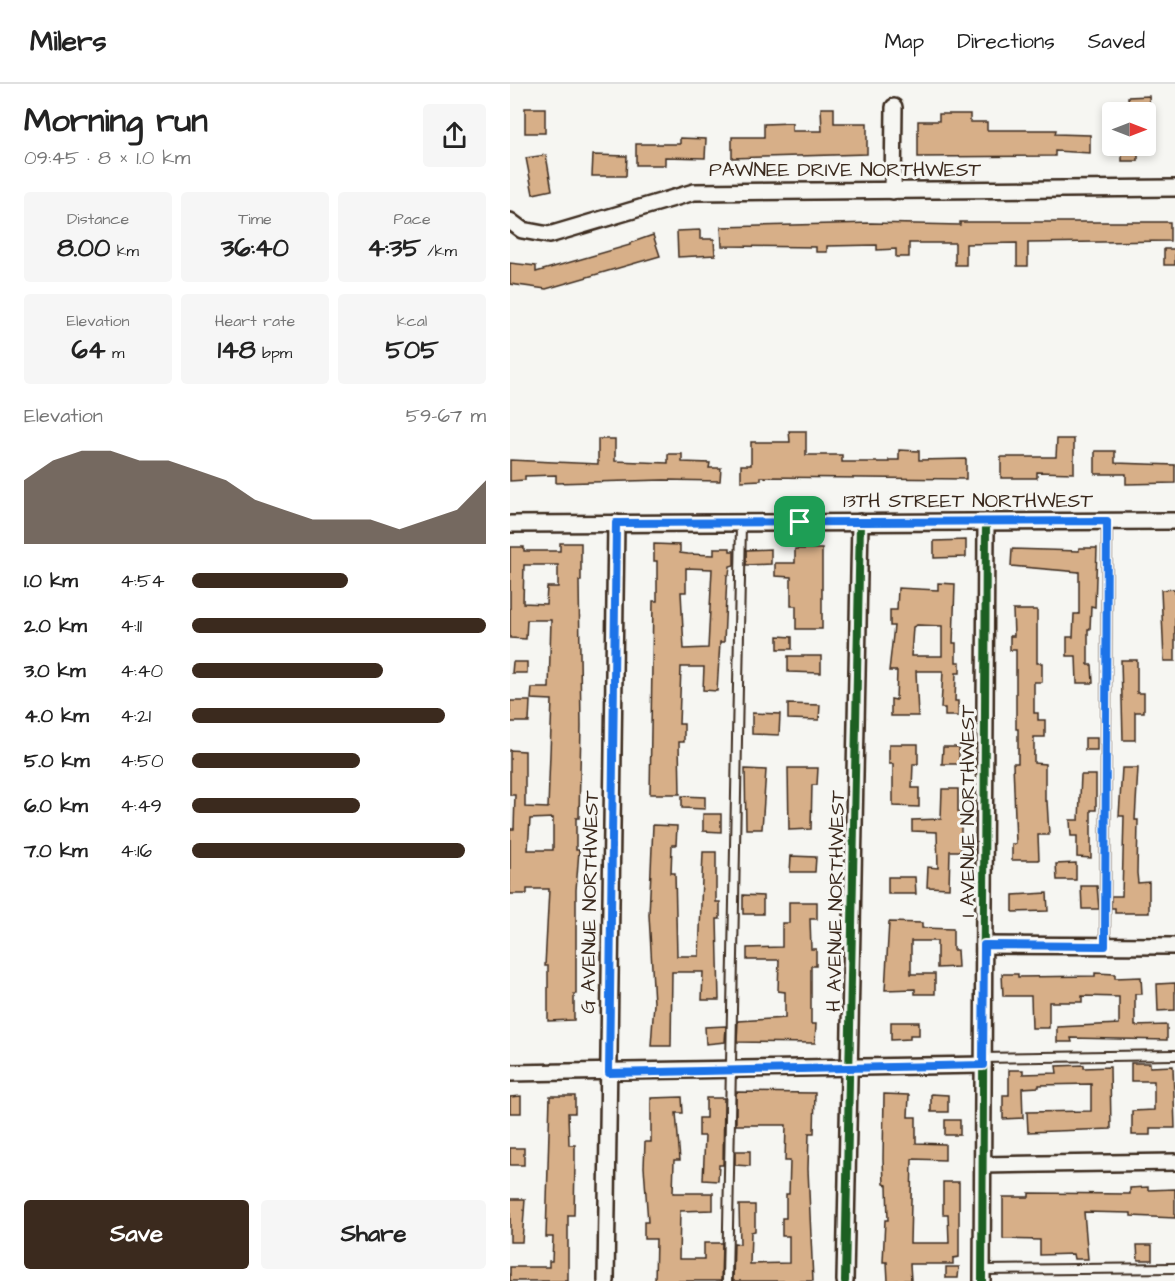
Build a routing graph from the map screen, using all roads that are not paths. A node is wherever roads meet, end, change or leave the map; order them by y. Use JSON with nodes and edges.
{"nodes":[{"id":1,"x":894,"y":107,"type":"dead end"},
{"id":2,"x":1175,"y":188,"type":"edge"},
{"id":3,"x":893,"y":191,"type":"junction"},
{"id":4,"x":516,"y":225,"type":"edge"},
{"id":5,"x":1107,"y":521,"type":"junction"},
{"id":6,"x":1175,"y":521,"type":"edge"},
{"id":7,"x":860,"y":522,"type":"junction"},
{"id":8,"x":986,"y":522,"type":"junction"},
{"id":9,"x":616,"y":523,"type":"junction"},
{"id":10,"x":741,"y":523,"type":"junction"},
{"id":11,"x":510,"y":524,"type":"edge"},
{"id":12,"x":984,"y":945,"type":"junction"},
{"id":13,"x":1105,"y":946,"type":"junction"},
{"id":14,"x":1175,"y":946,"type":"edge"},
{"id":15,"x":1175,"y":1055,"type":"edge"},
{"id":16,"x":983,"y":1062,"type":"junction"},
{"id":17,"x":849,"y":1067,"type":"junction"},
{"id":18,"x":731,"y":1069,"type":"junction"},
{"id":19,"x":510,"y":1073,"type":"edge"},
{"id":20,"x":609,"y":1073,"type":"junction"},
{"id":21,"x":1175,"y":1162,"type":"edge"},
{"id":22,"x":983,"y":1165,"type":"junction"},
{"id":23,"x":1175,"y":1268,"type":"edge"},
{"id":24,"x":982,"y":1276,"type":"edge"},
{"id":25,"x":606,"y":1281,"type":"edge"},
{"id":26,"x":727,"y":1281,"type":"edge"},
{"id":27,"x":845,"y":1281,"type":"edge"}],
"edges":[{"from":1,"to":3,"type":"street"},
{"from":2,"to":3,"type":"street","name":"PAWNEE DRIVE NORTHWEST"},
{"from":3,"to":4,"type":"street","name":"PAWNEE DRIVE NORTHWEST"},
{"from":5,"to":6,"type":"street","name":"13TH STREET NORTHWEST"},
{"from":5,"to":8,"type":"street","name":"13TH STREET NORTHWEST"},
{"from":5,"to":13,"type":"lane"},
{"from":7,"to":8,"type":"street","name":"13TH STREET NORTHWEST"},
{"from":7,"to":10,"type":"street","name":"13TH STREET NORTHWEST"},
{"from":7,"to":17,"type":"street","name":"H AVENUE NORTHWEST"},
{"from":8,"to":12,"type":"street","name":"I AVENUE NORTHWEST"},
{"from":9,"to":10,"type":"street","name":"13TH STREET NORTHWEST"},
{"from":9,"to":11,"type":"street","name":"13TH STREET NORTHWEST"},
{"from":9,"to":20,"type":"street","name":"G AVENUE NORTHWEST"},
{"from":10,"to":18,"type":"lane"},
{"from":12,"to":13,"type":"street"},
{"from":12,"to":16,"type":"street","name":"I AVENUE NORTHWEST"},
{"from":13,"to":14,"type":"street"},
{"from":15,"to":16,"type":"lane"},
{"from":16,"to":17,"type":"street"},
{"from":16,"to":22,"type":"street","name":"I AVENUE NORTHWEST"},
{"from":17,"to":18,"type":"street"},
{"from":17,"to":27,"type":"street","name":"H AVENUE NORTHWEST"},
{"from":18,"to":20,"type":"street"},
{"from":18,"to":26,"type":"lane"},
{"from":19,"to":20,"type":"street"},
{"from":20,"to":25,"type":"street","name":"G AVENUE NORTHWEST"},
{"from":21,"to":22,"type":"street"},
{"from":22,"to":24,"type":"street","name":"I AVENUE NORTHWEST"},
{"from":23,"to":24,"type":"lane"}]}
